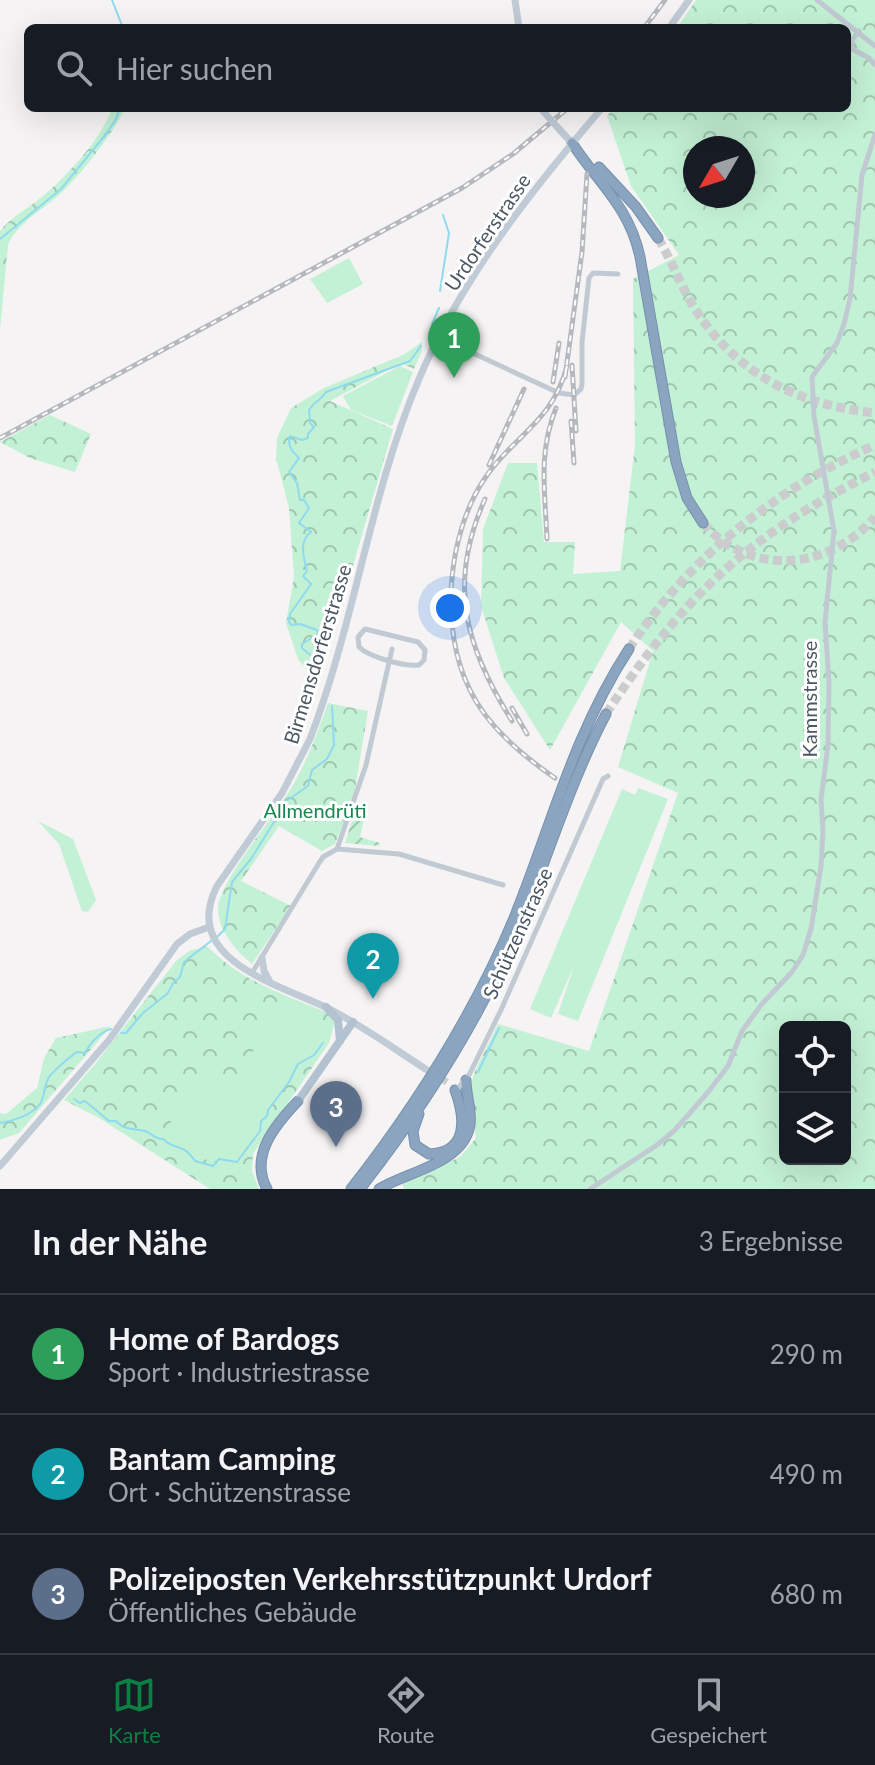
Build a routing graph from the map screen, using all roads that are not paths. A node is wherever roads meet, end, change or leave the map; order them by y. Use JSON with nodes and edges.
{"nodes":[{"id":1,"x":515,"y":0,"type":"edge"},
{"id":2,"x":689,"y":0,"type":"edge"},
{"id":3,"x":817,"y":0,"type":"edge"},
{"id":4,"x":518,"y":24,"type":"edge"},
{"id":5,"x":672,"y":24,"type":"edge"},
{"id":6,"x":850,"y":24,"type":"edge"},
{"id":7,"x":851,"y":25,"type":"edge"},
{"id":8,"x":859,"y":31,"type":"junction"},
{"id":9,"x":875,"y":46,"type":"edge"},
{"id":10,"x":875,"y":65,"type":"edge"},
{"id":11,"x":544,"y":112,"type":"edge"},
{"id":12,"x":599,"y":112,"type":"edge"},
{"id":13,"x":875,"y":135,"type":"edge"},
{"id":14,"x":572,"y":143,"type":"junction"},
{"id":15,"x":658,"y":238,"type":"tunnel mouth"},
{"id":16,"x":618,"y":274,"type":"dead end"},
{"id":17,"x":438,"y":337,"type":"junction"},
{"id":18,"x":400,"y":432,"type":"joint"},
{"id":19,"x":703,"y":523,"type":"tunnel mouth"},
{"id":20,"x":392,"y":649,"type":"dead end"},
{"id":21,"x":629,"y":649,"type":"tunnel mouth"},
{"id":22,"x":389,"y":662,"type":"junction"},
{"id":23,"x":606,"y":714,"type":"tunnel mouth"},
{"id":24,"x":608,"y":776,"type":"dead end"},
{"id":25,"x":337,"y":849,"type":"junction"},
{"id":26,"x":503,"y":885,"type":"dead end"},
{"id":27,"x":210,"y":930,"type":"junction"},
{"id":28,"x":262,"y":958,"type":"junction"},
{"id":29,"x":252,"y":974,"type":"junction"},
{"id":30,"x":271,"y":984,"type":"junction"},
{"id":31,"x":326,"y":1007,"type":"junction"},
{"id":32,"x":353,"y":1022,"type":"junction"},
{"id":33,"x":340,"y":1042,"type":"junction"},
{"id":34,"x":424,"y":1068,"type":"tunnel mouth"},
{"id":35,"x":466,"y":1080,"type":"junction"},
{"id":36,"x":447,"y":1082,"type":"tunnel mouth"},
{"id":37,"x":455,"y":1090,"type":"junction"},
{"id":38,"x":426,"y":1096,"type":"junction"},
{"id":39,"x":298,"y":1101,"type":"joint"},
{"id":40,"x":470,"y":1113,"type":"junction"},
{"id":41,"x":0,"y":1166,"type":"edge"},
{"id":42,"x":269,"y":1189,"type":"edge"},
{"id":43,"x":348,"y":1189,"type":"edge"},
{"id":44,"x":360,"y":1189,"type":"edge"},
{"id":45,"x":379,"y":1189,"type":"edge"},
{"id":46,"x":590,"y":1189,"type":"edge"}],
"edges":[{"from":1,"to":4,"type":"main road"},
{"from":2,"to":5,"type":"main road"},
{"from":3,"to":6,"type":"street"},
{"from":7,"to":8,"type":"street"},
{"from":8,"to":9,"type":"street"},
{"from":8,"to":10,"type":"street"},
{"from":11,"to":14,"type":"main road","bridge":true},
{"from":12,"to":14,"type":"main road","name":"Urdorferstrasse"},
{"from":13,"to":46,"type":"street","name":"Kammstrasse"},
{"from":14,"to":15,"type":"highway"},
{"from":14,"to":17,"type":"main road","name":"Urdorferstrasse"},
{"from":14,"to":19,"type":"highway"},
{"from":16,"to":17,"type":"street"},
{"from":17,"to":18,"type":"main road","name":"Urdorferstrasse"},
{"from":18,"to":27,"type":"main road","name":"Birmensdorferstrasse"},
{"from":20,"to":22,"type":"street"},
{"from":21,"to":43,"type":"highway"},
{"from":22,"to":22,"type":"street"},
{"from":22,"to":25,"type":"street"},
{"from":23,"to":38,"type":"highway"},
{"from":24,"to":35,"type":"street","name":"Schützenstrasse"},
{"from":25,"to":26,"type":"street"},
{"from":25,"to":28,"type":"street"},
{"from":27,"to":29,"type":"main road"},
{"from":27,"to":41,"type":"main road"},
{"from":28,"to":29,"type":"street"},
{"from":28,"to":30,"type":"main road"},
{"from":29,"to":30,"type":"main road"},
{"from":30,"to":31,"type":"main road"},
{"from":31,"to":32,"type":"main road"},
{"from":31,"to":33,"type":"main road"},
{"from":32,"to":33,"type":"main road"},
{"from":32,"to":34,"type":"main road"},
{"from":33,"to":39,"type":"main road"},
{"from":35,"to":37,"type":"street","name":"Schützenstrasse"},
{"from":35,"to":40,"type":"highway"},
{"from":36,"to":37,"type":"main road"},
{"from":37,"to":38,"type":"highway"},
{"from":37,"to":40,"type":"highway"},
{"from":38,"to":44,"type":"highway"},
{"from":39,"to":42,"type":"highway"},
{"from":40,"to":45,"type":"highway"}]}
